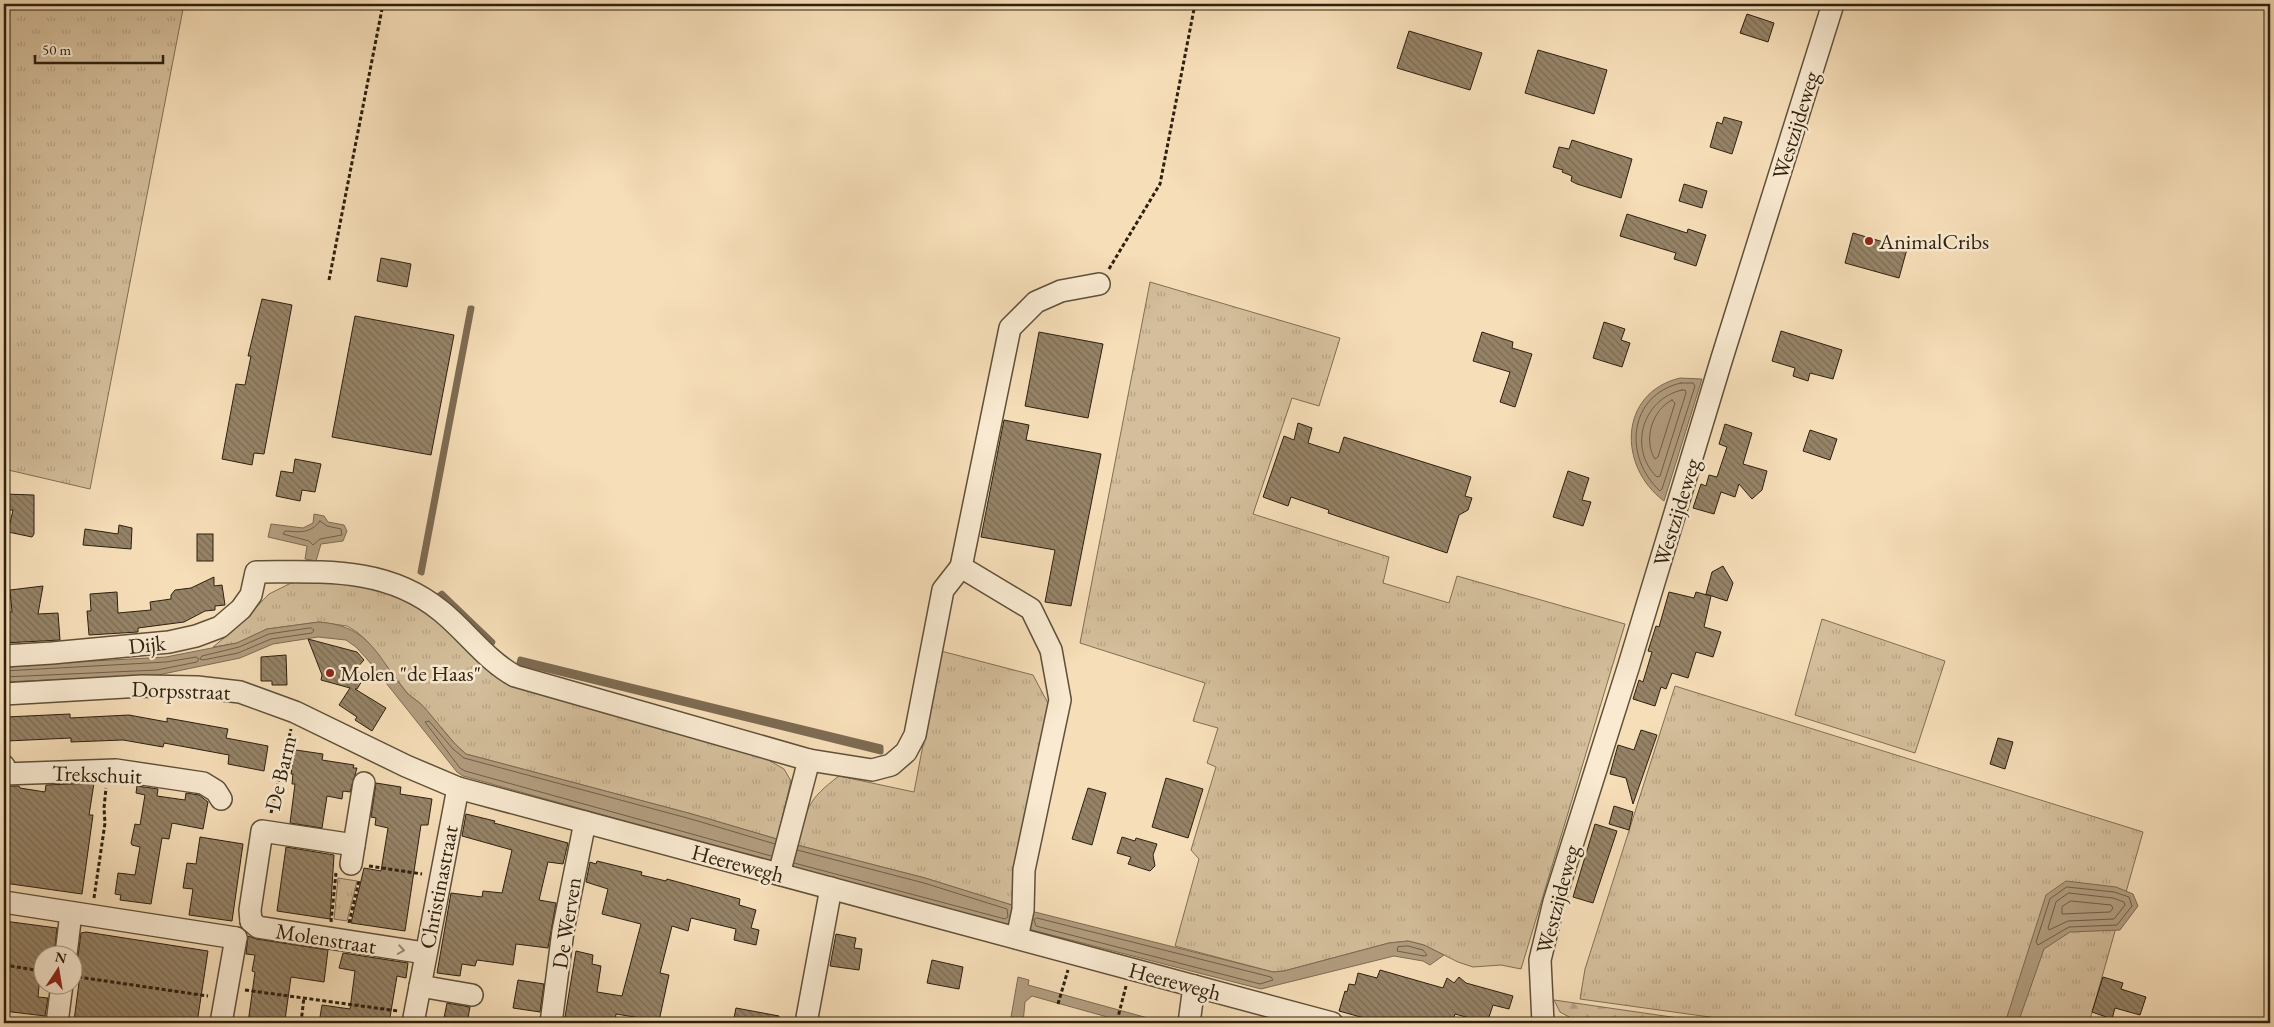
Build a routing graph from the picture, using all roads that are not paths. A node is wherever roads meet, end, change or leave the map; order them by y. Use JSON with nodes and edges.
{"nodes":[{"id":1,"x":1833,"y":4,"type":"edge"},
{"id":2,"x":1099,"y":284,"type":"road end"},
{"id":3,"x":961,"y":567,"type":"junction"},
{"id":4,"x":4,"y":656,"type":"edge"},
{"id":5,"x":4,"y":694,"type":"edge"},
{"id":6,"x":809,"y":760,"type":"junction"},
{"id":7,"x":4,"y":766,"type":"edge"},
{"id":8,"x":364,"y":782,"type":"dead end"},
{"id":9,"x":458,"y":788,"type":"junction"},
{"id":10,"x":221,"y":799,"type":"dead end"},
{"id":11,"x":585,"y":822,"type":"junction"},
{"id":12,"x":780,"y":869,"type":"junction"},
{"id":13,"x":831,"y":888,"type":"junction"},
{"id":14,"x":4,"y":902,"type":"edge"},
{"id":15,"x":81,"y":914,"type":"junction"},
{"id":16,"x":252,"y":921,"type":"junction"},
{"id":17,"x":1020,"y":925,"type":"junction"},
{"id":18,"x":236,"y":938,"type":"junction"},
{"id":19,"x":70,"y":944,"type":"edge"},
{"id":20,"x":425,"y":953,"type":"junction"},
{"id":21,"x":420,"y":986,"type":"junction"},
{"id":22,"x":1194,"y":986,"type":"junction"},
{"id":23,"x":61,"y":994,"type":"edge"},
{"id":24,"x":472,"y":995,"type":"dead end"},
{"id":25,"x":414,"y":1019,"type":"edge"},
{"id":26,"x":57,"y":1023,"type":"edge"},
{"id":27,"x":222,"y":1023,"type":"edge"},
{"id":28,"x":551,"y":1023,"type":"edge"},
{"id":29,"x":806,"y":1023,"type":"edge"},
{"id":30,"x":1189,"y":1023,"type":"edge"},
{"id":31,"x":1332,"y":1023,"type":"edge"},
{"id":32,"x":1543,"y":1023,"type":"edge"}],
"edges":[{"from":1,"to":32,"type":"street","name":"Westzijdeweg"},
{"from":2,"to":3,"type":"street"},
{"from":3,"to":6,"type":"street"},
{"from":3,"to":17,"type":"street"},
{"from":4,"to":6,"type":"street","name":"Dijk"},
{"from":5,"to":9,"type":"street","name":"Dorpsstraat"},
{"from":6,"to":12,"type":"street"},
{"from":7,"to":10,"type":"street","name":"Trekschuit"},
{"from":8,"to":16,"type":"street","name":"De Barm"},
{"from":9,"to":11,"type":"street","name":"Heerewegh"},
{"from":9,"to":20,"type":"street","name":"Christinastraat"},
{"from":11,"to":12,"type":"street","name":"Heerewegh"},
{"from":11,"to":28,"type":"street","name":"De Werven"},
{"from":12,"to":13,"type":"street","name":"Heerewegh"},
{"from":13,"to":17,"type":"street","name":"Heerewegh"},
{"from":13,"to":29,"type":"street"},
{"from":14,"to":15,"type":"street"},
{"from":15,"to":18,"type":"street"},
{"from":15,"to":19,"type":"street"},
{"from":16,"to":18,"type":"street","name":"Molenstraat"},
{"from":16,"to":20,"type":"street","name":"Molenstraat","one_way":true},
{"from":17,"to":22,"type":"street","name":"Heerewegh"},
{"from":18,"to":27,"type":"street"},
{"from":20,"to":21,"type":"street","name":"Christinastraat"},
{"from":21,"to":24,"type":"street"},
{"from":21,"to":25,"type":"street","name":"Christinastraat"},
{"from":22,"to":30,"type":"street"},
{"from":22,"to":31,"type":"street","name":"Heerewegh"},
{"from":23,"to":26,"type":"street"}]}
